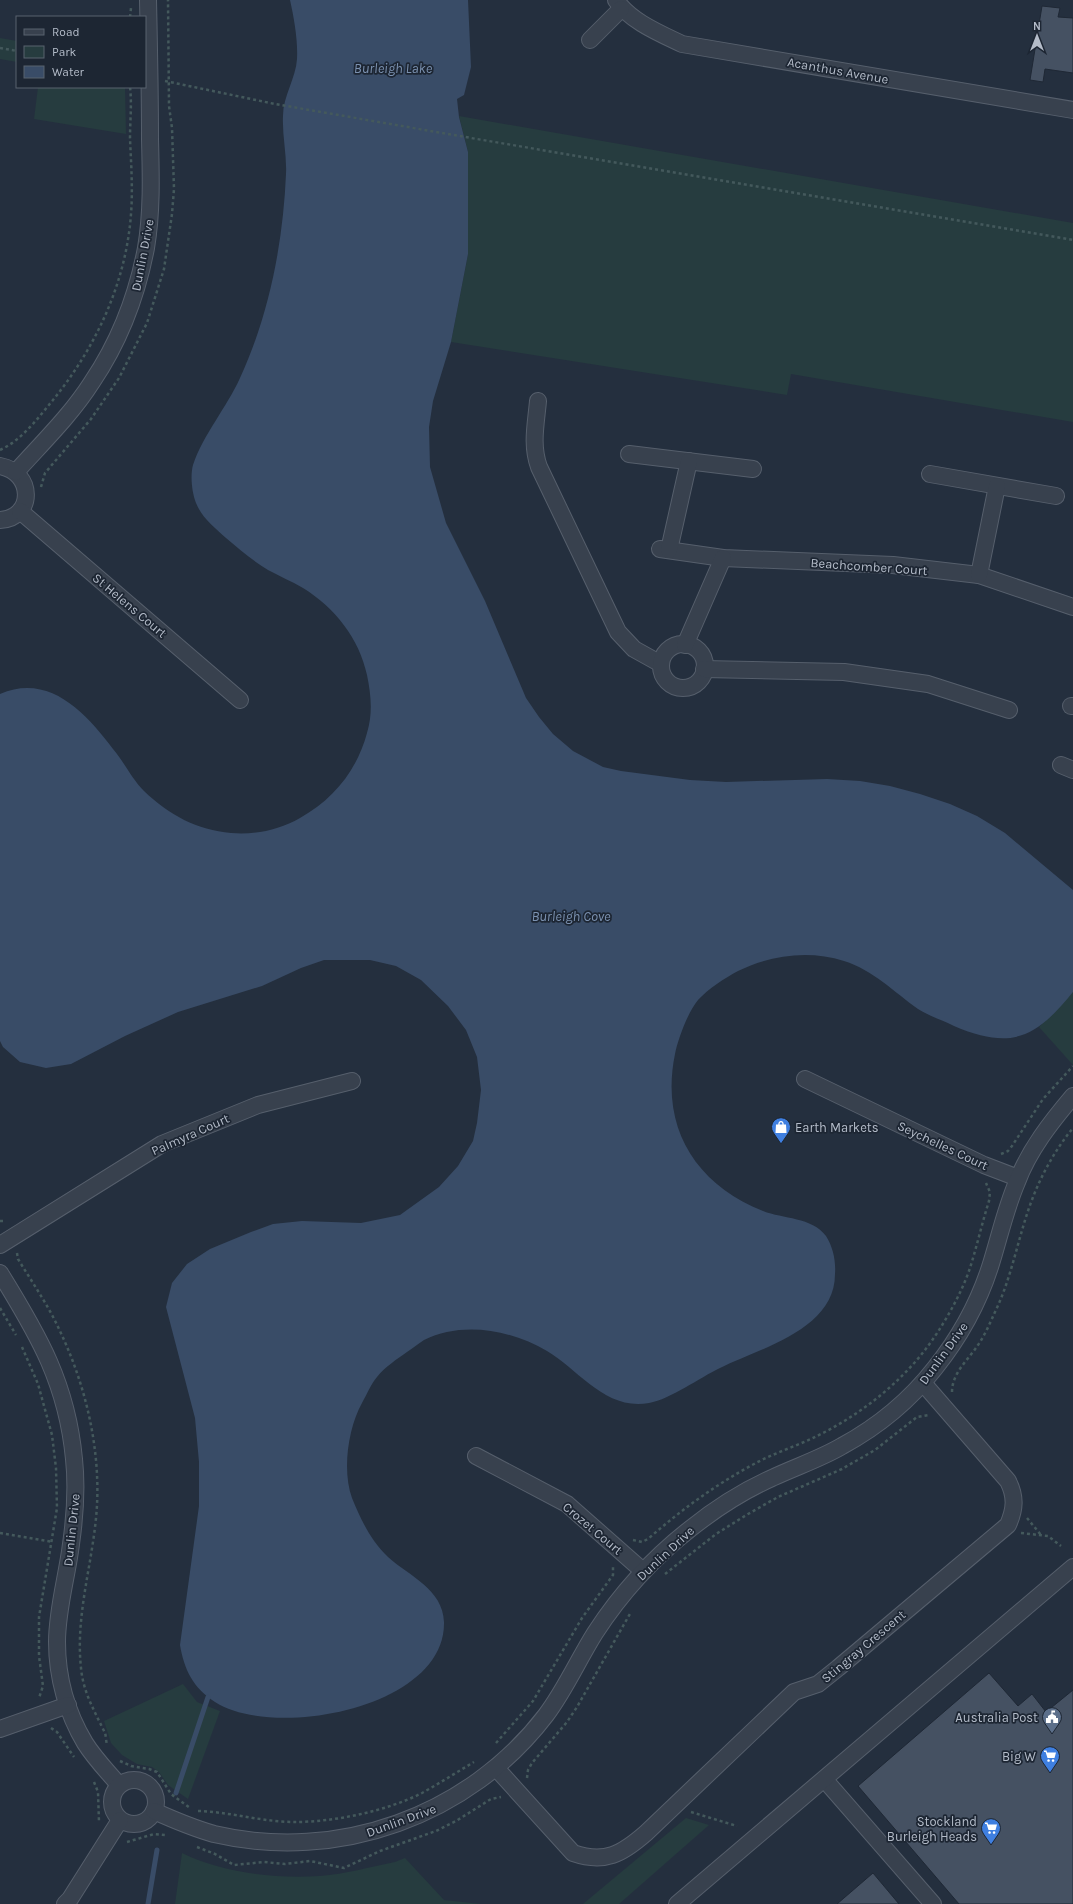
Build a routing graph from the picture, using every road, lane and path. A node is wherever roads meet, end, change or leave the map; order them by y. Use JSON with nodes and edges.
{"nodes":[{"id":1,"x":148,"y":0,"type":"edge"},
{"id":2,"x":619,"y":4,"type":"edge"},
{"id":3,"x":590,"y":40,"type":"dead end"},
{"id":4,"x":0,"y":48,"type":"edge"},
{"id":5,"x":16,"y":51,"type":"edge"},
{"id":6,"x":170,"y":82,"type":"dead end"},
{"id":7,"x":130,"y":88,"type":"edge"},
{"id":8,"x":1073,"y":110,"type":"edge"},
{"id":9,"x":1073,"y":240,"type":"edge"},
{"id":10,"x":538,"y":401,"type":"dead end"},
{"id":11,"x":0,"y":450,"type":"edge"},
{"id":12,"x":629,"y":454,"type":"dead end"},
{"id":13,"x":689,"y":461,"type":"junction"},
{"id":14,"x":0,"y":466,"type":"edge"},
{"id":15,"x":753,"y":469,"type":"dead end"},
{"id":16,"x":16,"y":472,"type":"junction"},
{"id":17,"x":930,"y":474,"type":"dead end"},
{"id":18,"x":997,"y":486,"type":"junction"},
{"id":19,"x":1056,"y":496,"type":"dead end"},
{"id":20,"x":20,"y":511,"type":"junction"},
{"id":21,"x":0,"y":520,"type":"edge"},
{"id":22,"x":723,"y":558,"type":"junction"},
{"id":23,"x":979,"y":575,"type":"junction"},
{"id":24,"x":1073,"y":607,"type":"edge"},
{"id":25,"x":685,"y":645,"type":"junction"},
{"id":26,"x":661,"y":664,"type":"junction"},
{"id":27,"x":704,"y":669,"type":"junction"},
{"id":28,"x":240,"y":700,"type":"dead end"},
{"id":29,"x":1009,"y":710,"type":"dead end"},
{"id":30,"x":1073,"y":1066,"type":"edge"},
{"id":31,"x":805,"y":1079,"type":"dead end"},
{"id":32,"x":352,"y":1081,"type":"dead end"},
{"id":33,"x":1073,"y":1096,"type":"edge"},
{"id":34,"x":1073,"y":1128,"type":"edge"},
{"id":35,"x":994,"y":1156,"type":"dead end"},
{"id":36,"x":1018,"y":1178,"type":"junction"},
{"id":37,"x":984,"y":1180,"type":"dead end"},
{"id":38,"x":0,"y":1221,"type":"edge"},
{"id":39,"x":6,"y":1221,"type":"dead end"},
{"id":40,"x":0,"y":1245,"type":"edge"},
{"id":41,"x":18,"y":1250,"type":"dead end"},
{"id":42,"x":0,"y":1273,"type":"edge"},
{"id":43,"x":0,"y":1308,"type":"edge"},
{"id":44,"x":17,"y":1337,"type":"dead end"},
{"id":45,"x":20,"y":1342,"type":"dead end"},
{"id":46,"x":923,"y":1383,"type":"junction"},
{"id":47,"x":952,"y":1396,"type":"dead end"},
{"id":48,"x":932,"y":1414,"type":"dead end"},
{"id":49,"x":476,"y":1456,"type":"dead end"},
{"id":50,"x":1000,"y":1531,"type":"junction"},
{"id":51,"x":0,"y":1533,"type":"edge"},
{"id":52,"x":628,"y":1536,"type":"dead end"},
{"id":53,"x":52,"y":1542,"type":"junction"},
{"id":54,"x":71,"y":1545,"type":"junction"},
{"id":55,"x":1061,"y":1546,"type":"dead end"},
{"id":56,"x":611,"y":1559,"type":"dead end"},
{"id":57,"x":1073,"y":1567,"type":"edge"},
{"id":58,"x":643,"y":1572,"type":"junction"},
{"id":59,"x":662,"y":1577,"type":"dead end"},
{"id":60,"x":634,"y":1608,"type":"dead end"},
{"id":61,"x":37,"y":1699,"type":"dead end"},
{"id":62,"x":68,"y":1705,"type":"junction"},
{"id":63,"x":46,"y":1727,"type":"dead end"},
{"id":64,"x":0,"y":1729,"type":"edge"},
{"id":65,"x":492,"y":1746,"type":"dead end"},
{"id":66,"x":109,"y":1748,"type":"dead end"},
{"id":67,"x":116,"y":1757,"type":"dead end"},
{"id":68,"x":477,"y":1760,"type":"dead end"},
{"id":69,"x":79,"y":1761,"type":"dead end"},
{"id":70,"x":496,"y":1768,"type":"junction"},
{"id":71,"x":90,"y":1776,"type":"dead end"},
{"id":72,"x":825,"y":1780,"type":"junction"},
{"id":73,"x":119,"y":1785,"type":"junction"},
{"id":74,"x":529,"y":1785,"type":"dead end"},
{"id":75,"x":674,"y":1807,"type":"junction"},
{"id":76,"x":154,"y":1811,"type":"junction"},
{"id":77,"x":120,"y":1820,"type":"junction"},
{"id":78,"x":737,"y":1826,"type":"dead end"},
{"id":79,"x":101,"y":1827,"type":"dead end"},
{"id":80,"x":65,"y":1904,"type":"edge"},
{"id":81,"x":678,"y":1904,"type":"edge"},
{"id":82,"x":933,"y":1904,"type":"edge"}],
"edges":[{"from":1,"to":16,"type":"street","name":"Dunlin Drive"},
{"from":2,"to":3,"type":"street"},
{"from":2,"to":8,"type":"street","name":"Acanthus Avenue"},
{"from":4,"to":5,"type":"path"},
{"from":6,"to":9,"type":"path"},
{"from":7,"to":11,"type":"path"},
{"from":10,"to":26,"type":"street"},
{"from":12,"to":13,"type":"street"},
{"from":13,"to":15,"type":"street"},
{"from":13,"to":22,"type":"street","name":"Beachcomber Court"},
{"from":14,"to":16,"type":"street"},
{"from":16,"to":20,"type":"street"},
{"from":17,"to":18,"type":"street"},
{"from":18,"to":19,"type":"street"},
{"from":18,"to":23,"type":"street"},
{"from":20,"to":21,"type":"street"},
{"from":20,"to":28,"type":"street","name":"St Helens Court"},
{"from":22,"to":23,"type":"street","name":"Beachcomber Court"},
{"from":22,"to":25,"type":"street"},
{"from":23,"to":24,"type":"street","name":"Beachcomber Court"},
{"from":25,"to":26,"type":"street"},
{"from":25,"to":27,"type":"street"},
{"from":26,"to":27,"type":"street"},
{"from":27,"to":29,"type":"street"},
{"from":30,"to":35,"type":"path"},
{"from":31,"to":36,"type":"street","name":"Seychelles Court"},
{"from":32,"to":40,"type":"street","name":"Palmyra Court"},
{"from":33,"to":36,"type":"street","name":"Dunlin Drive"},
{"from":34,"to":47,"type":"path"},
{"from":36,"to":46,"type":"street","name":"Dunlin Drive"},
{"from":37,"to":52,"type":"path"},
{"from":38,"to":39,"type":"path"},
{"from":41,"to":66,"type":"path"},
{"from":42,"to":54,"type":"street","name":"Dunlin Drive"},
{"from":43,"to":44,"type":"path"},
{"from":45,"to":53,"type":"path"},
{"from":46,"to":50,"type":"street","name":"Stingray Crescent"},
{"from":46,"to":58,"type":"street","name":"Dunlin Drive"},
{"from":48,"to":59,"type":"path"},
{"from":49,"to":58,"type":"street","name":"Crozet Court"},
{"from":50,"to":55,"type":"path"},
{"from":50,"to":75,"type":"street","name":"Stingray Crescent"},
{"from":51,"to":53,"type":"path"},
{"from":53,"to":54,"type":"path"},
{"from":53,"to":61,"type":"path"},
{"from":54,"to":62,"type":"street","name":"Dunlin Drive"},
{"from":56,"to":65,"type":"path"},
{"from":57,"to":72,"type":"street"},
{"from":58,"to":70,"type":"street","name":"Dunlin Drive"},
{"from":60,"to":74,"type":"path"},
{"from":62,"to":64,"type":"street"},
{"from":62,"to":73,"type":"street","name":"Dunlin Drive"},
{"from":63,"to":69,"type":"path"},
{"from":67,"to":68,"type":"path"},
{"from":70,"to":75,"type":"street","name":"Stingray Crescent"},
{"from":70,"to":76,"type":"street","name":"Dunlin Drive"},
{"from":71,"to":79,"type":"path"},
{"from":72,"to":81,"type":"street"},
{"from":72,"to":82,"type":"street"},
{"from":73,"to":76,"type":"street"},
{"from":73,"to":77,"type":"street"},
{"from":75,"to":78,"type":"path"},
{"from":76,"to":77,"type":"street"},
{"from":77,"to":80,"type":"street"}]}
